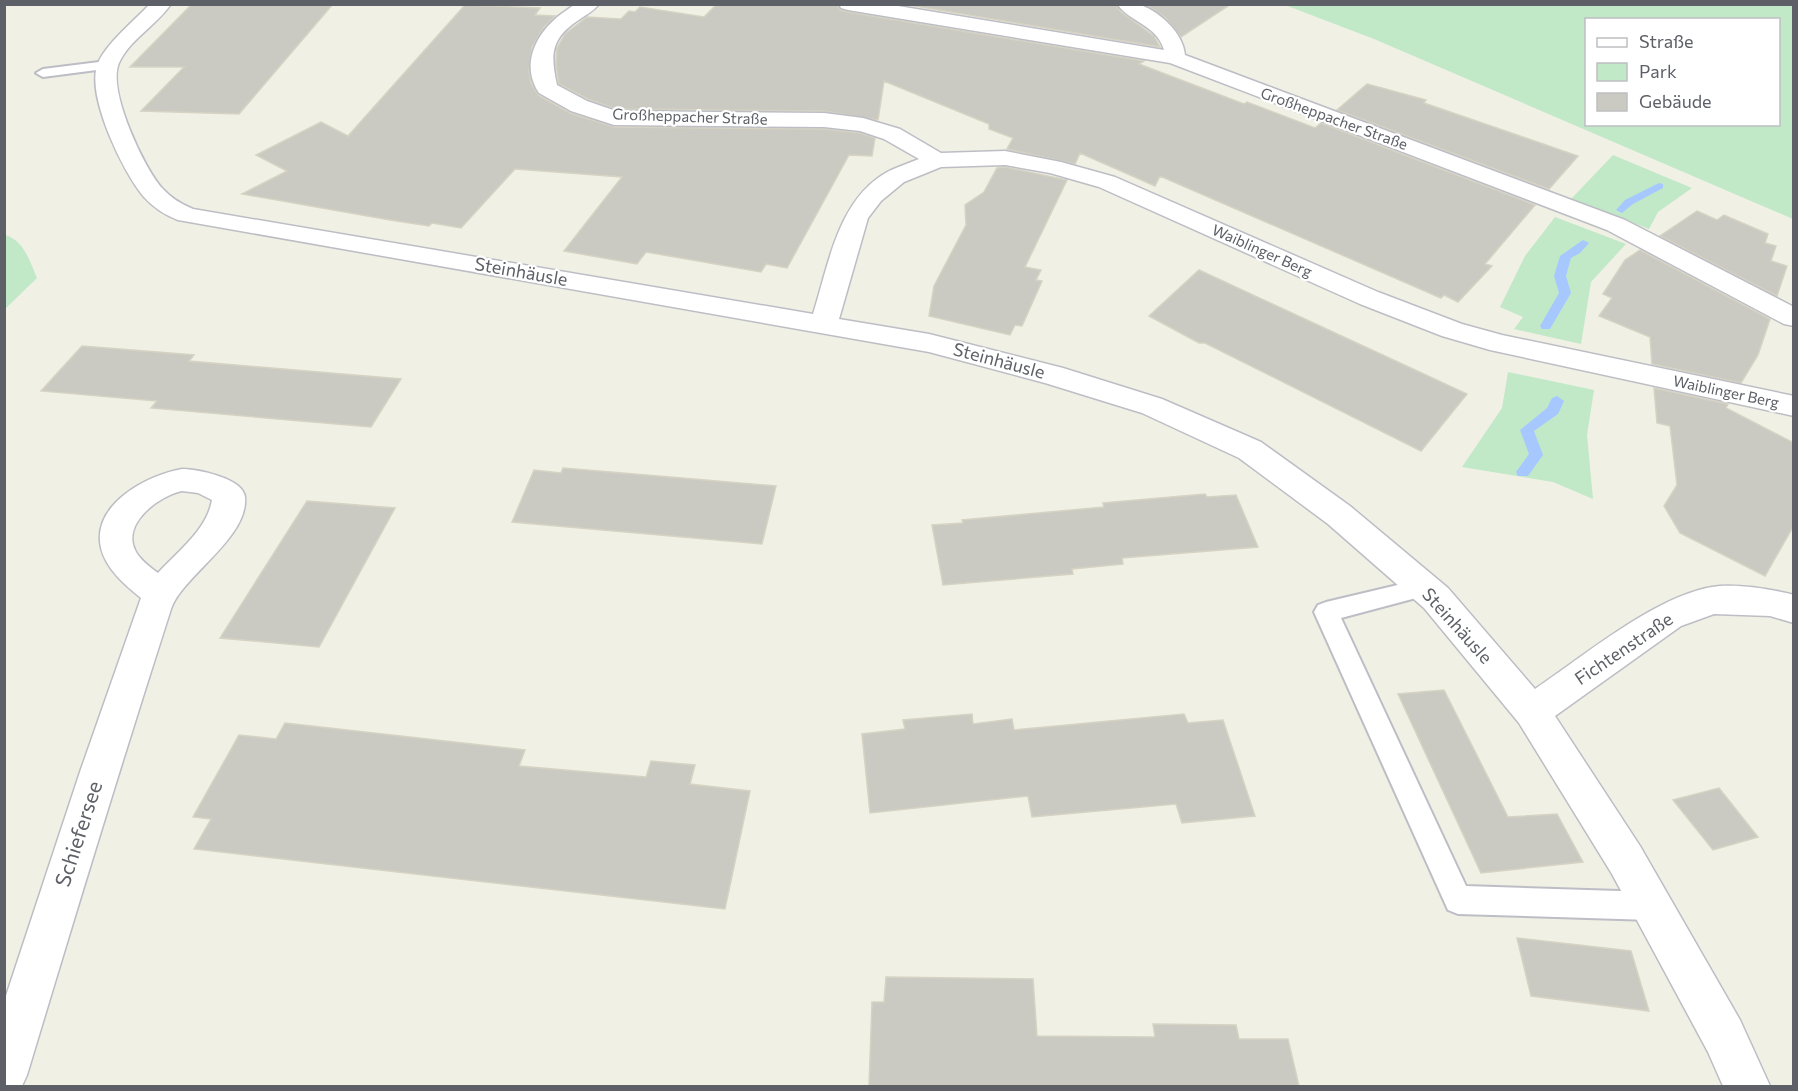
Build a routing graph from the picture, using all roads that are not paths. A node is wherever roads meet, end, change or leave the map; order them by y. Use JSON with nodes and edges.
{"nodes":[{"id":1,"x":162,"y":4,"type":"edge"},
{"id":2,"x":591,"y":4,"type":"edge"},
{"id":3,"x":848,"y":4,"type":"edge"},
{"id":4,"x":1126,"y":4,"type":"edge"},
{"id":5,"x":1175,"y":58,"type":"junction"},
{"id":6,"x":107,"y":65,"type":"junction"},
{"id":7,"x":43,"y":73,"type":"dead end"},
{"id":8,"x":937,"y":160,"type":"junction"},
{"id":9,"x":1794,"y":318,"type":"edge"},
{"id":10,"x":824,"y":323,"type":"junction"},
{"id":11,"x":1794,"y":406,"type":"edge"},
{"id":12,"x":1423,"y":588,"type":"junction"},
{"id":13,"x":159,"y":594,"type":"dead end"},
{"id":14,"x":1794,"y":609,"type":"edge"},
{"id":15,"x":1532,"y":712,"type":"junction"},
{"id":16,"x":1651,"y":906,"type":"junction"},
{"id":17,"x":4,"y":1075,"type":"edge"},
{"id":18,"x":1747,"y":1086,"type":"edge"}],
"edges":[{"from":1,"to":6,"type":"street"},
{"from":2,"to":8,"type":"street","name":"Großheppacher Straße"},
{"from":3,"to":5,"type":"street","name":"Großheppacher Straße"},
{"from":4,"to":5,"type":"street"},
{"from":5,"to":9,"type":"street","name":"Großheppacher Straße"},
{"from":6,"to":7,"type":"lane"},
{"from":6,"to":10,"type":"street","name":"Steinhäusle"},
{"from":8,"to":10,"type":"street","name":"Waiblinger Berg"},
{"from":8,"to":11,"type":"street","name":"Waiblinger Berg"},
{"from":10,"to":12,"type":"street","name":"Steinhäusle"},
{"from":12,"to":15,"type":"street","name":"Steinhäusle"},
{"from":12,"to":16,"type":"lane"},
{"from":13,"to":17,"type":"street","name":"Schiefersee"},
{"from":14,"to":15,"type":"street","name":"Fichtenstraße"},
{"from":15,"to":16,"type":"street","name":"Steinhäusle"},
{"from":16,"to":18,"type":"street","name":"Steinhäusle"}]}
